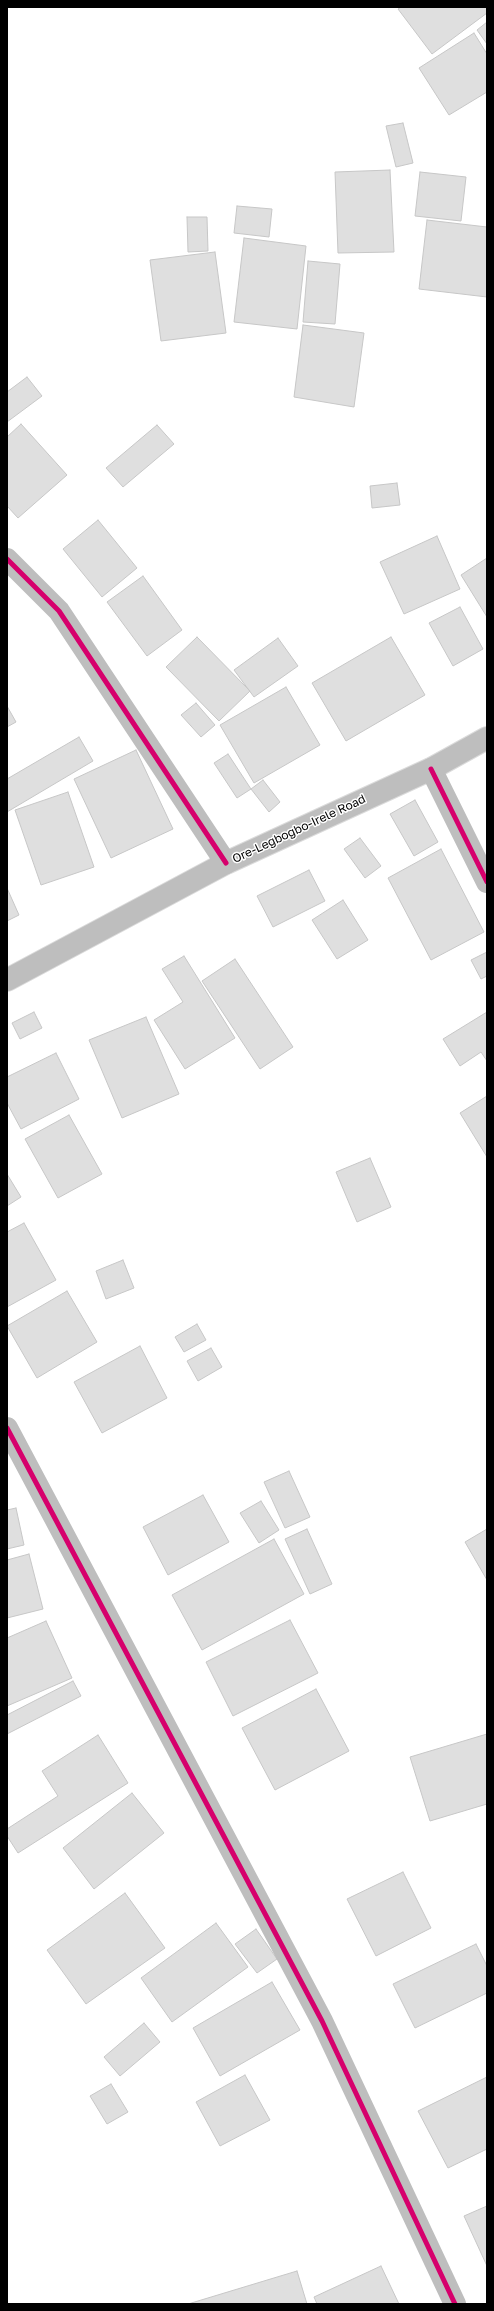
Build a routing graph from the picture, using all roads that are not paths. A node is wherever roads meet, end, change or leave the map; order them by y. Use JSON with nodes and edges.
{"nodes":[{"id":1,"x":7,"y":559,"type":"edge"},
{"id":2,"x":487,"y":738,"type":"edge"},
{"id":3,"x":431,"y":769,"type":"junction"},
{"id":4,"x":226,"y":863,"type":"junction"},
{"id":5,"x":487,"y":882,"type":"edge"},
{"id":6,"x":7,"y":980,"type":"edge"},
{"id":7,"x":7,"y":1428,"type":"edge"},
{"id":8,"x":455,"y":2304,"type":"edge"}],
"edges":[{"from":1,"to":4,"type":"street"},
{"from":2,"to":3,"type":"street","name":"Ore-Legbogbo-Irele Road"},
{"from":3,"to":4,"type":"street","name":"Ore-Legbogbo-Irele Road"},
{"from":3,"to":5,"type":"street"},
{"from":4,"to":6,"type":"street","name":"Ore-Legbogbo-Irele Road"},
{"from":7,"to":8,"type":"street"}]}
